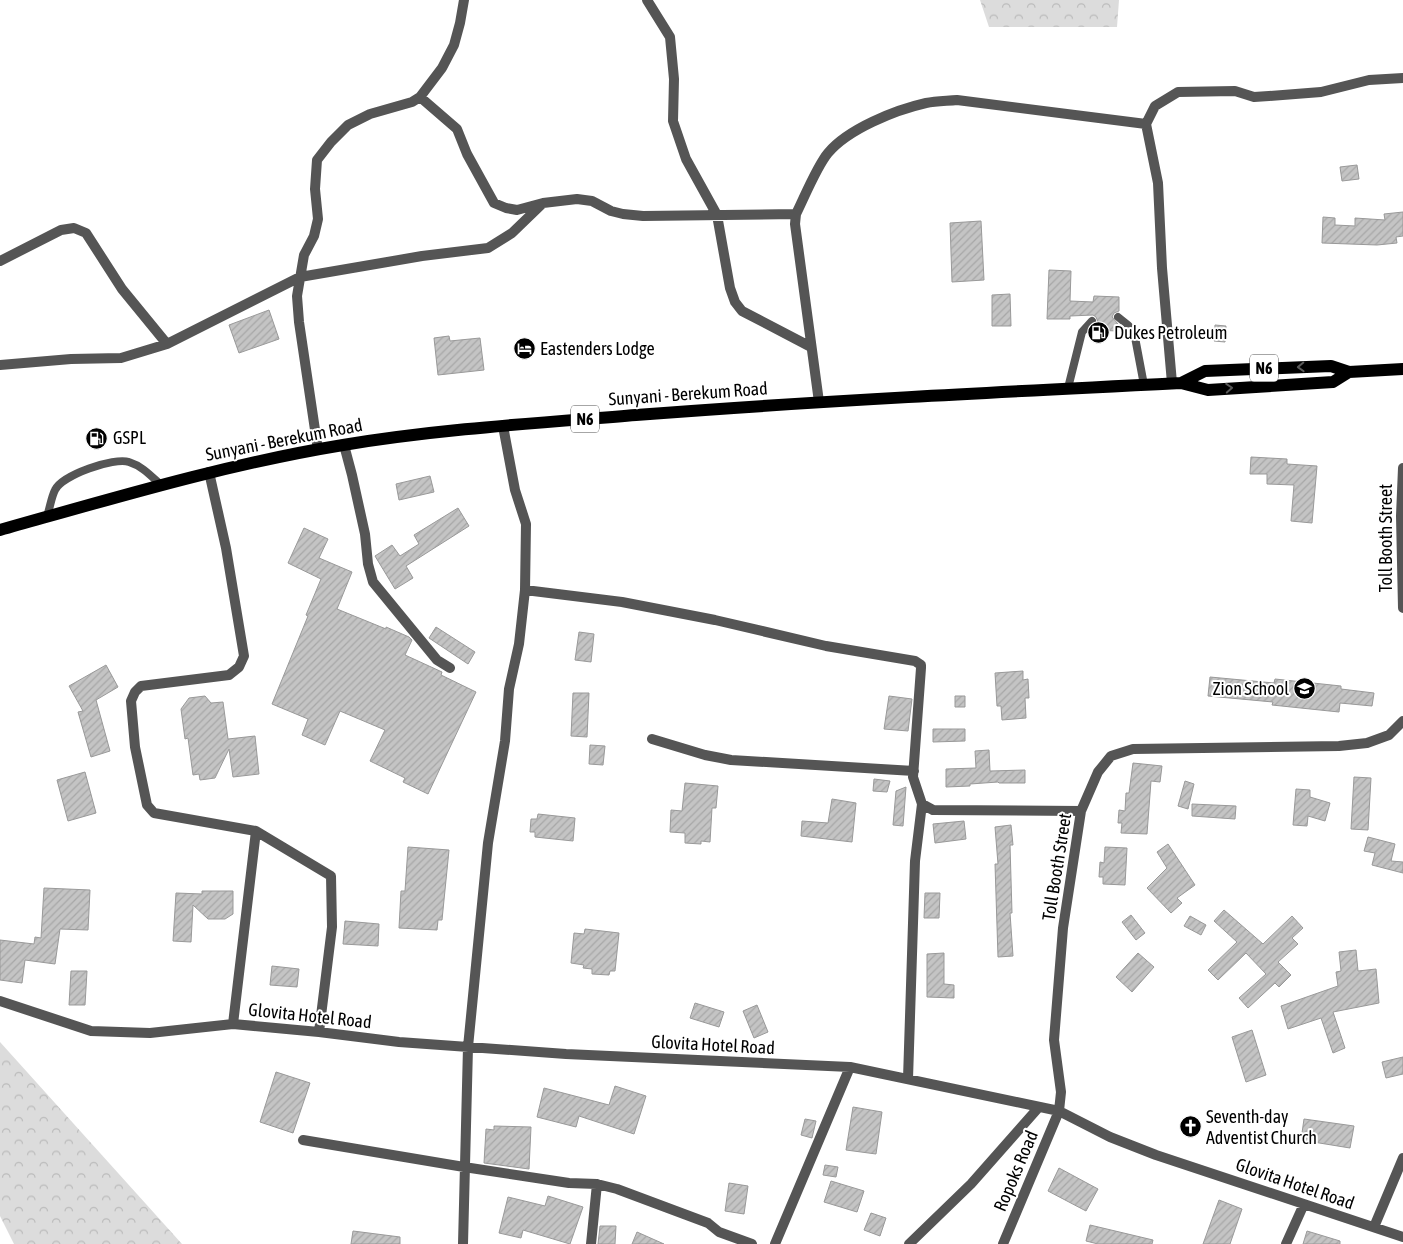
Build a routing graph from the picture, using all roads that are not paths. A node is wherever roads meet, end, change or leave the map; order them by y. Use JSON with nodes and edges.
{"nodes":[{"id":1,"x":464,"y":0,"type":"edge"},
{"id":2,"x":647,"y":0,"type":"edge"},
{"id":3,"x":1403,"y":78,"type":"edge"},
{"id":4,"x":420,"y":97,"type":"junction"},
{"id":5,"x":1146,"y":124,"type":"junction"},
{"id":6,"x":544,"y":203,"type":"junction"},
{"id":7,"x":796,"y":214,"type":"junction"},
{"id":8,"x":717,"y":215,"type":"junction"},
{"id":9,"x":0,"y":261,"type":"edge"},
{"id":10,"x":300,"y":277,"type":"junction"},
{"id":11,"x":1118,"y":317,"type":"dead end"},
{"id":12,"x":1092,"y":321,"type":"dead end"},
{"id":13,"x":167,"y":344,"type":"junction"},
{"id":14,"x":811,"y":347,"type":"junction"},
{"id":15,"x":0,"y":365,"type":"edge"},
{"id":16,"x":1403,"y":369,"type":"edge"},
{"id":17,"x":1349,"y":372,"type":"junction"},
{"id":18,"x":1176,"y":383,"type":"junction"},
{"id":19,"x":1144,"y":385,"type":"junction"},
{"id":20,"x":1068,"y":388,"type":"junction"},
{"id":21,"x":819,"y":402,"type":"junction"},
{"id":22,"x":503,"y":426,"type":"junction"},
{"id":23,"x":344,"y":445,"type":"junction"},
{"id":24,"x":318,"y":450,"type":"junction"},
{"id":25,"x":1403,"y":468,"type":"edge"},
{"id":26,"x":209,"y":472,"type":"junction"},
{"id":27,"x":160,"y":485,"type":"junction"},
{"id":28,"x":47,"y":516,"type":"junction"},
{"id":29,"x":0,"y":530,"type":"edge"},
{"id":30,"x":525,"y":590,"type":"junction"},
{"id":31,"x":1403,"y":608,"type":"edge"},
{"id":32,"x":450,"y":668,"type":"dead end"},
{"id":33,"x":1403,"y":720,"type":"edge"},
{"id":34,"x":652,"y":739,"type":"dead end"},
{"id":35,"x":914,"y":771,"type":"junction"},
{"id":36,"x":922,"y":804,"type":"junction"},
{"id":37,"x":1081,"y":811,"type":"junction"},
{"id":38,"x":256,"y":831,"type":"junction"},
{"id":39,"x":0,"y":1001,"type":"edge"},
{"id":40,"x":233,"y":1024,"type":"junction"},
{"id":41,"x":319,"y":1032,"type":"junction"},
{"id":42,"x":468,"y":1047,"type":"junction"},
{"id":43,"x":850,"y":1067,"type":"junction"},
{"id":44,"x":908,"y":1079,"type":"junction"},
{"id":45,"x":1039,"y":1106,"type":"junction"},
{"id":46,"x":1059,"y":1111,"type":"junction"},
{"id":47,"x":303,"y":1140,"type":"dead end"},
{"id":48,"x":1403,"y":1158,"type":"edge"},
{"id":49,"x":464,"y":1167,"type":"junction"},
{"id":50,"x":597,"y":1184,"type":"junction"},
{"id":51,"x":1304,"y":1204,"type":"junction"},
{"id":52,"x":1374,"y":1227,"type":"junction"},
{"id":53,"x":1403,"y":1237,"type":"edge"},
{"id":54,"x":462,"y":1244,"type":"edge"},
{"id":55,"x":591,"y":1244,"type":"edge"},
{"id":56,"x":752,"y":1244,"type":"edge"},
{"id":57,"x":775,"y":1244,"type":"edge"},
{"id":58,"x":909,"y":1244,"type":"edge"},
{"id":59,"x":1003,"y":1244,"type":"edge"},
{"id":60,"x":1286,"y":1244,"type":"edge"}],
"edges":[{"from":1,"to":4,"type":"street"},
{"from":2,"to":8,"type":"street"},
{"from":3,"to":5,"type":"street"},
{"from":4,"to":6,"type":"street"},
{"from":4,"to":10,"type":"street"},
{"from":5,"to":7,"type":"street"},
{"from":5,"to":18,"type":"street"},
{"from":6,"to":8,"type":"street"},
{"from":6,"to":10,"type":"street"},
{"from":7,"to":8,"type":"street"},
{"from":7,"to":14,"type":"street"},
{"from":8,"to":14,"type":"street"},
{"from":9,"to":13,"type":"street"},
{"from":10,"to":13,"type":"street"},
{"from":10,"to":24,"type":"street"},
{"from":11,"to":19,"type":"lane"},
{"from":12,"to":20,"type":"lane"},
{"from":13,"to":15,"type":"street"},
{"from":14,"to":21,"type":"street"},
{"from":16,"to":17,"type":"main road","name":"Sunyani - Berekum Road","number":"N6"},
{"from":17,"to":18,"type":"main road","name":"Sunyani - Berekum Road","number":"N6","one_way":true},
{"from":18,"to":17,"type":"main road","name":"Sunyani - Berekum Road","number":"N6","one_way":true},
{"from":18,"to":19,"type":"main road","name":"Sunyani - Berekum Road","number":"N6"},
{"from":19,"to":20,"type":"main road","name":"Sunyani - Berekum Road","number":"N6"},
{"from":20,"to":21,"type":"main road","name":"Sunyani - Berekum Road","number":"N6"},
{"from":21,"to":22,"type":"main road","name":"Sunyani - Berekum Road","number":"N6"},
{"from":22,"to":23,"type":"main road","name":"Sunyani - Berekum Road","number":"N6"},
{"from":22,"to":30,"type":"street"},
{"from":23,"to":24,"type":"main road","name":"Sunyani - Berekum Road","number":"N6"},
{"from":23,"to":32,"type":"street"},
{"from":24,"to":26,"type":"main road","name":"Sunyani - Berekum Road","number":"N6"},
{"from":25,"to":31,"type":"street","name":"Toll Booth Street"},
{"from":26,"to":27,"type":"main road","name":"Sunyani - Berekum Road","number":"N6"},
{"from":26,"to":38,"type":"street"},
{"from":27,"to":28,"type":"main road","name":"Sunyani - Berekum Road","number":"N6"},
{"from":27,"to":28,"type":"lane"},
{"from":28,"to":29,"type":"main road","name":"Sunyani - Berekum Road","number":"N6"},
{"from":30,"to":35,"type":"street"},
{"from":30,"to":42,"type":"street"},
{"from":33,"to":37,"type":"street","name":"Toll Booth Street"},
{"from":34,"to":35,"type":"street"},
{"from":35,"to":36,"type":"street"},
{"from":36,"to":37,"type":"street"},
{"from":36,"to":44,"type":"street"},
{"from":37,"to":46,"type":"street","name":"Toll Booth Street"},
{"from":38,"to":40,"type":"street"},
{"from":38,"to":41,"type":"street"},
{"from":39,"to":40,"type":"street","name":"Glovita Hotel Road"},
{"from":40,"to":41,"type":"street","name":"Glovita Hotel Road"},
{"from":41,"to":42,"type":"street","name":"Glovita Hotel Road"},
{"from":42,"to":43,"type":"street","name":"Glovita Hotel Road"},
{"from":42,"to":49,"type":"street"},
{"from":43,"to":44,"type":"street","name":"Glovita Hotel Road"},
{"from":43,"to":57,"type":"street"},
{"from":44,"to":45,"type":"street","name":"Glovita Hotel Road"},
{"from":45,"to":46,"type":"street","name":"Glovita Hotel Road"},
{"from":45,"to":58,"type":"street"},
{"from":46,"to":51,"type":"street","name":"Glovita Hotel Road"},
{"from":46,"to":59,"type":"street","name":"Ropoks Road"},
{"from":47,"to":49,"type":"street"},
{"from":48,"to":52,"type":"street"},
{"from":49,"to":50,"type":"street"},
{"from":49,"to":54,"type":"street"},
{"from":50,"to":55,"type":"street"},
{"from":50,"to":56,"type":"street"},
{"from":51,"to":52,"type":"street","name":"Glovita Hotel Road"},
{"from":51,"to":60,"type":"street"},
{"from":52,"to":53,"type":"street","name":"Glovita Hotel Road"}]}
